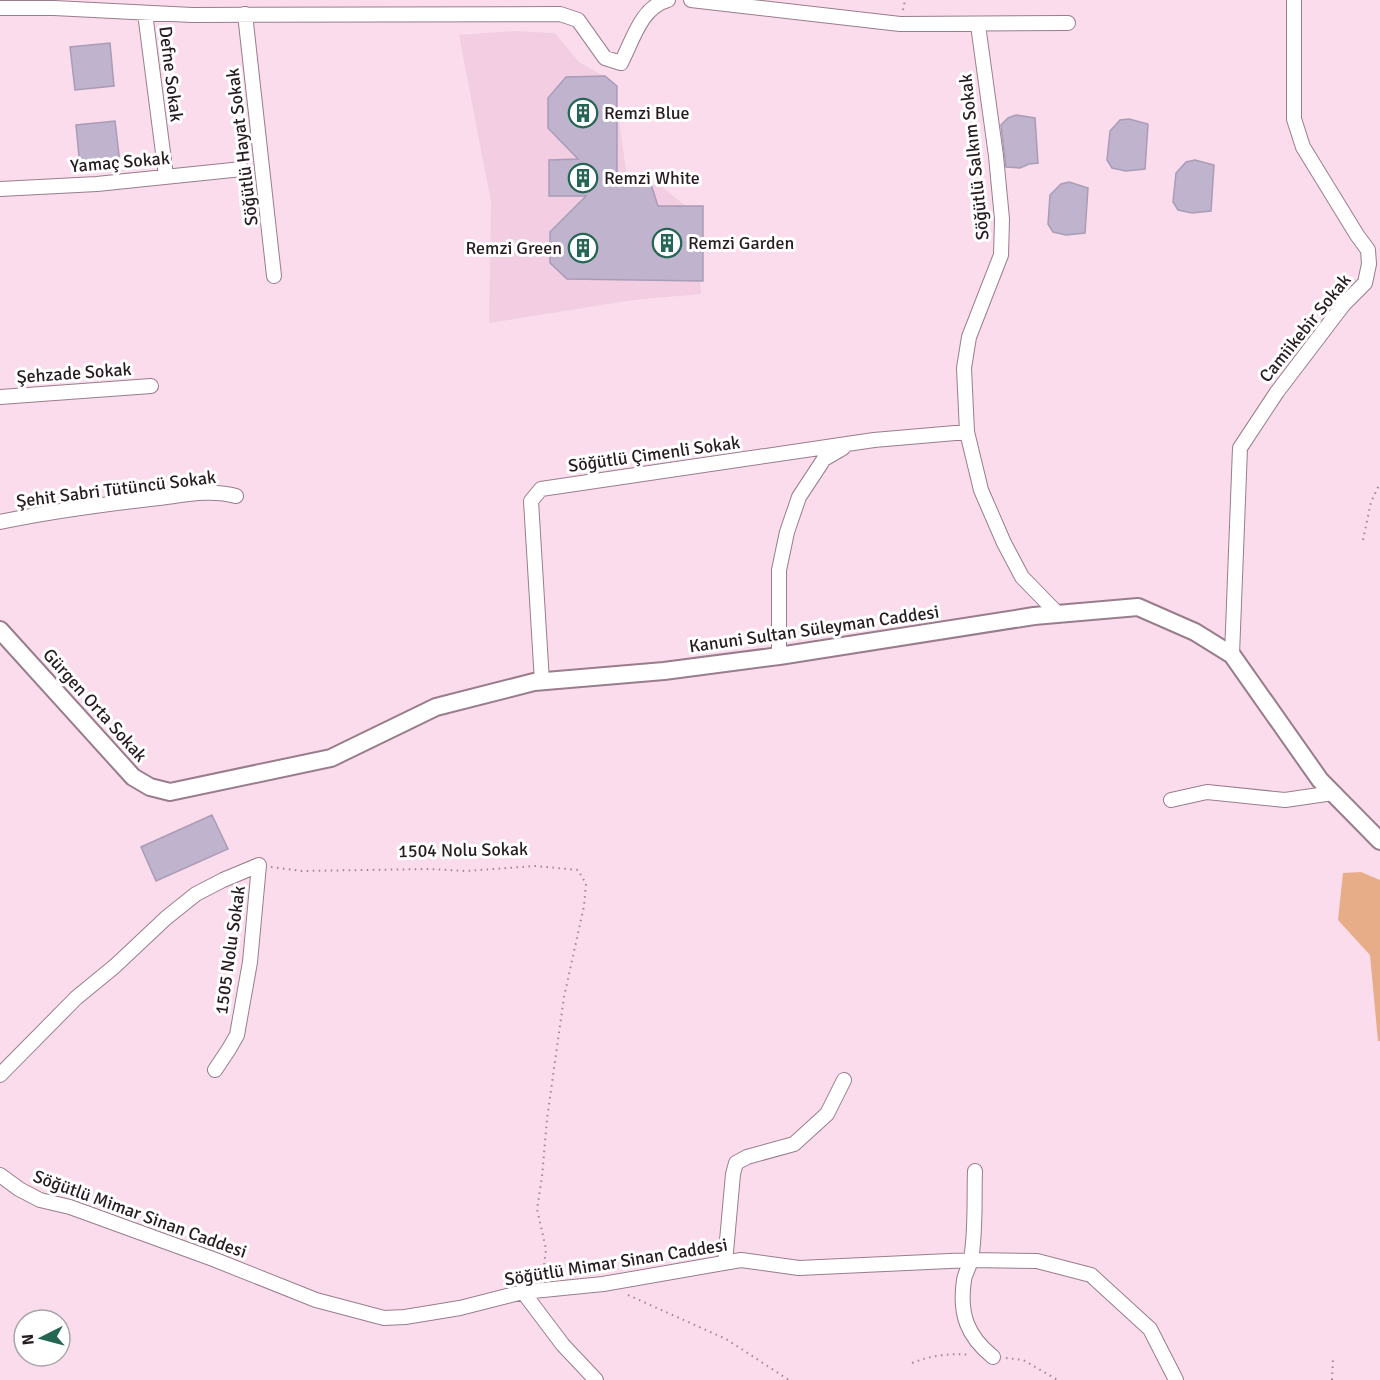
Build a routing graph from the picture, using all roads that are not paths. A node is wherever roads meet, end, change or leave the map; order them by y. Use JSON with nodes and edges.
{"nodes":[{"id":1,"x":194,"y":0,"type":"edge"},
{"id":2,"x":668,"y":0,"type":"edge"},
{"id":3,"x":691,"y":0,"type":"edge"},
{"id":4,"x":1294,"y":0,"type":"edge"},
{"id":5,"x":458,"y":7,"type":"edge"},
{"id":6,"x":0,"y":8,"type":"edge"},
{"id":7,"x":145,"y":12,"type":"junction"},
{"id":8,"x":245,"y":14,"type":"junction"},
{"id":9,"x":192,"y":15,"type":"junction"},
{"id":10,"x":1068,"y":23,"type":"dead end"},
{"id":11,"x":978,"y":25,"type":"junction"},
{"id":12,"x":242,"y":169,"type":"dead end"},
{"id":13,"x":166,"y":176,"type":"junction"},
{"id":14,"x":0,"y":189,"type":"edge"},
{"id":15,"x":274,"y":276,"type":"dead end"},
{"id":16,"x":152,"y":386,"type":"dead end"},
{"id":17,"x":0,"y":397,"type":"edge"},
{"id":18,"x":967,"y":432,"type":"junction"},
{"id":19,"x":850,"y":443,"type":"junction"},
{"id":20,"x":236,"y":496,"type":"dead end"},
{"id":21,"x":0,"y":522,"type":"edge"},
{"id":22,"x":1058,"y":614,"type":"junction"},
{"id":23,"x":0,"y":630,"type":"edge"},
{"id":24,"x":1232,"y":655,"type":"junction"},
{"id":25,"x":779,"y":656,"type":"junction"},
{"id":26,"x":542,"y":682,"type":"junction"},
{"id":27,"x":170,"y":792,"type":"joint"},
{"id":28,"x":1333,"y":793,"type":"junction"},
{"id":29,"x":1171,"y":800,"type":"dead end"},
{"id":30,"x":1380,"y":841,"type":"edge"},
{"id":31,"x":215,"y":1070,"type":"dead end"},
{"id":32,"x":0,"y":1075,"type":"edge"},
{"id":33,"x":844,"y":1080,"type":"dead end"},
{"id":34,"x":975,"y":1171,"type":"dead end"},
{"id":35,"x":0,"y":1175,"type":"edge"},
{"id":36,"x":971,"y":1260,"type":"junction"},
{"id":37,"x":725,"y":1263,"type":"junction"},
{"id":38,"x":524,"y":1292,"type":"junction"},
{"id":39,"x":993,"y":1357,"type":"dead end"},
{"id":40,"x":596,"y":1380,"type":"edge"},
{"id":41,"x":1176,"y":1380,"type":"edge"}],
"edges":[{"from":1,"to":9,"type":"street"},
{"from":2,"to":5,"type":"street"},
{"from":3,"to":11,"type":"street"},
{"from":4,"to":24,"type":"street","name":"Camiikebir Sokak"},
{"from":5,"to":8,"type":"street"},
{"from":6,"to":7,"type":"street"},
{"from":7,"to":9,"type":"street"},
{"from":7,"to":13,"type":"street","name":"Defne Sokak"},
{"from":8,"to":9,"type":"street"},
{"from":8,"to":15,"type":"street","name":"Söğütlü Hayat Sokak"},
{"from":10,"to":11,"type":"street"},
{"from":11,"to":18,"type":"street","name":"Söğütlü Salkım Sokak"},
{"from":12,"to":13,"type":"street","name":"Yamaç Sokak"},
{"from":13,"to":14,"type":"street","name":"Yamaç Sokak"},
{"from":16,"to":17,"type":"street","name":"Şehzade Sokak"},
{"from":18,"to":19,"type":"street","name":"Söğütlü Çimenli Sokak"},
{"from":18,"to":22,"type":"street","name":"Söğütlü Salkım Sokak"},
{"from":19,"to":25,"type":"street"},
{"from":19,"to":26,"type":"street","name":"Söğütlü Çimenli Sokak"},
{"from":20,"to":21,"type":"street","name":"Şehit Sabri Tütüncü Sokak"},
{"from":22,"to":24,"type":"street","name":"Kanuni Sultan Süleyman Caddesi"},
{"from":22,"to":25,"type":"street","name":"Kanuni Sultan Süleyman Caddesi"},
{"from":23,"to":27,"type":"street","name":"Gürgen Orta Sokak"},
{"from":24,"to":28,"type":"street","name":"Kanuni Sultan Süleyman Caddesi"},
{"from":25,"to":26,"type":"street","name":"Kanuni Sultan Süleyman Caddesi"},
{"from":26,"to":27,"type":"street","name":"Kanuni Sultan Süleyman Caddesi"},
{"from":28,"to":29,"type":"street"},
{"from":28,"to":30,"type":"street","name":"Kanuni Sultan Süleyman Caddesi"},
{"from":31,"to":32,"type":"street","name":"1505 Nolu Sokak"},
{"from":33,"to":37,"type":"street"},
{"from":34,"to":36,"type":"street"},
{"from":35,"to":38,"type":"street","name":"Söğütlü Mimar Sinan Caddesi"},
{"from":36,"to":37,"type":"street","name":"Söğütlü Mimar Sinan Caddesi"},
{"from":36,"to":39,"type":"street"},
{"from":36,"to":41,"type":"street","name":"Söğütlü Mimar Sinan Caddesi"},
{"from":37,"to":38,"type":"street","name":"Söğütlü Mimar Sinan Caddesi"},
{"from":38,"to":40,"type":"street"}]}
